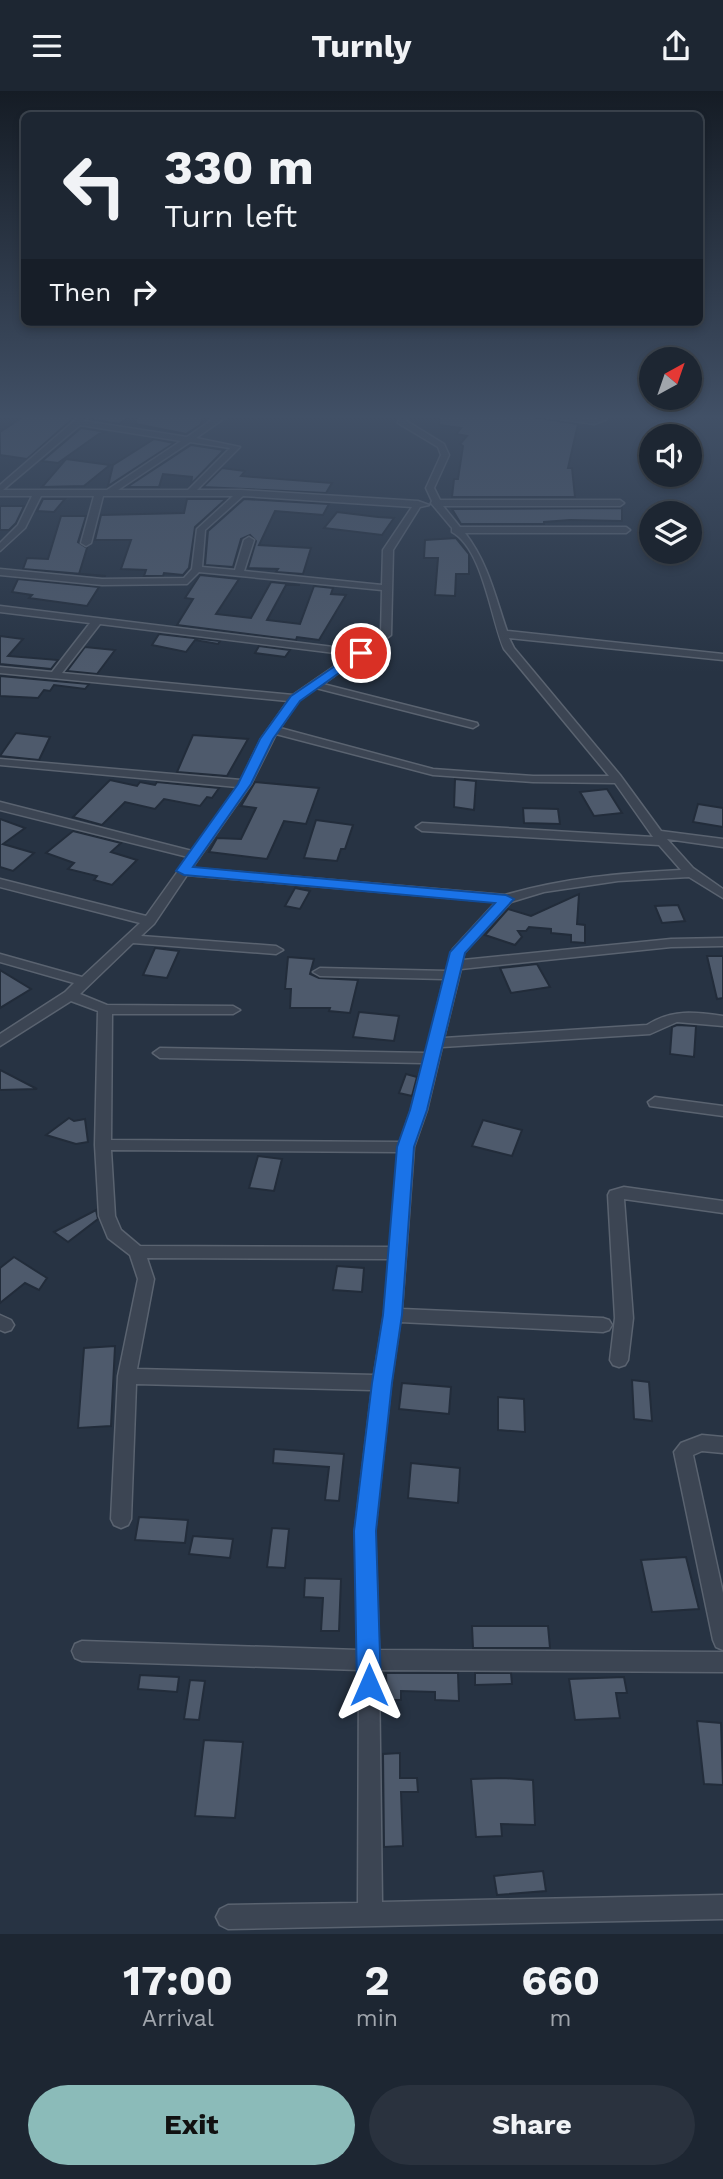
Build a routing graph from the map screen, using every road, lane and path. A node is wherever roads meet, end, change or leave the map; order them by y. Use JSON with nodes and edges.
{"nodes":[{"id":1,"x":34,"y":501,"type":"edge"},
{"id":2,"x":97,"y":501,"type":"edge"},
{"id":3,"x":232,"y":501,"type":"edge"},
{"id":4,"x":370,"y":501,"type":"edge"},
{"id":5,"x":435,"y":501,"type":"edge"},
{"id":6,"x":620,"y":503,"type":"dead end"},
{"id":7,"x":418,"y":504,"type":"junction"},
{"id":8,"x":436,"y":504,"type":"junction"},
{"id":9,"x":456,"y":530,"type":"junction"},
{"id":10,"x":626,"y":530,"type":"dead end"},
{"id":11,"x":249,"y":540,"type":"dead end"},
{"id":12,"x":86,"y":543,"type":"dead end"},
{"id":13,"x":0,"y":548,"type":"edge"},
{"id":14,"x":197,"y":569,"type":"junction"},
{"id":15,"x":0,"y":572,"type":"edge"},
{"id":16,"x":239,"y":573,"type":"junction"},
{"id":17,"x":387,"y":588,"type":"junction"},
{"id":18,"x":0,"y":609,"type":"edge"},
{"id":19,"x":12,"y":610,"type":"junction"},
{"id":20,"x":97,"y":621,"type":"junction"},
{"id":21,"x":0,"y":622,"type":"edge"},
{"id":22,"x":502,"y":634,"type":"junction"},
{"id":23,"x":361,"y":653,"type":"junction"},
{"id":24,"x":723,"y":657,"type":"edge"},
{"id":25,"x":0,"y":670,"type":"edge"},
{"id":26,"x":55,"y":675,"type":"junction"},
{"id":27,"x":315,"y":685,"type":"junction"},
{"id":28,"x":295,"y":698,"type":"junction"},
{"id":29,"x":473,"y":725,"type":"dead end"},
{"id":30,"x":273,"y":730,"type":"junction"},
{"id":31,"x":0,"y":762,"type":"edge"},
{"id":32,"x":617,"y":780,"type":"junction"},
{"id":33,"x":245,"y":784,"type":"junction"},
{"id":34,"x":0,"y":806,"type":"edge"},
{"id":35,"x":422,"y":827,"type":"dead end"},
{"id":36,"x":658,"y":837,"type":"junction"},
{"id":37,"x":723,"y":843,"type":"edge"},
{"id":38,"x":195,"y":855,"type":"junction"},
{"id":39,"x":184,"y":871,"type":"junction"},
{"id":40,"x":689,"y":873,"type":"junction"},
{"id":41,"x":0,"y":883,"type":"edge"},
{"id":42,"x":723,"y":894,"type":"edge"},
{"id":43,"x":506,"y":899,"type":"junction"},
{"id":44,"x":149,"y":921,"type":"junction"},
{"id":45,"x":132,"y":939,"type":"junction"},
{"id":46,"x":723,"y":943,"type":"edge"},
{"id":47,"x":276,"y":950,"type":"dead end"},
{"id":48,"x":0,"y":958,"type":"edge"},
{"id":49,"x":453,"y":970,"type":"junction"},
{"id":50,"x":320,"y":972,"type":"dead end"},
{"id":51,"x":85,"y":982,"type":"junction"},
{"id":52,"x":70,"y":995,"type":"junction"},
{"id":53,"x":104,"y":1009,"type":"junction"},
{"id":54,"x":233,"y":1010,"type":"dead end"},
{"id":55,"x":723,"y":1021,"type":"edge"},
{"id":56,"x":0,"y":1041,"type":"edge"},
{"id":57,"x":434,"y":1050,"type":"junction"},
{"id":58,"x":160,"y":1053,"type":"dead end"},
{"id":59,"x":655,"y":1102,"type":"dead end"},
{"id":60,"x":723,"y":1111,"type":"edge"},
{"id":61,"x":103,"y":1145,"type":"junction"},
{"id":62,"x":406,"y":1147,"type":"junction"},
{"id":63,"x":723,"y":1207,"type":"edge"},
{"id":64,"x":137,"y":1252,"type":"junction"},
{"id":65,"x":398,"y":1253,"type":"junction"},
{"id":66,"x":393,"y":1315,"type":"junction"},
{"id":67,"x":603,"y":1325,"type":"dead end"},
{"id":68,"x":619,"y":1360,"type":"dead end"},
{"id":69,"x":127,"y":1376,"type":"junction"},
{"id":70,"x":382,"y":1383,"type":"junction"},
{"id":71,"x":723,"y":1445,"type":"edge"},
{"id":72,"x":121,"y":1519,"type":"dead end"},
{"id":73,"x":723,"y":1634,"type":"edge"},
{"id":74,"x":723,"y":1640,"type":"edge"},
{"id":75,"x":82,"y":1651,"type":"dead end"},
{"id":76,"x":369,"y":1660,"type":"junction"},
{"id":77,"x":723,"y":1662,"type":"edge"},
{"id":78,"x":723,"y":1907,"type":"edge"},
{"id":79,"x":370,"y":1913,"type":"junction"},
{"id":80,"x":228,"y":1917,"type":"dead end"}],
"edges":[{"from":1,"to":13,"type":"street"},
{"from":2,"to":12,"type":"street"},
{"from":3,"to":14,"type":"street"},
{"from":4,"to":7,"type":"street"},
{"from":5,"to":8,"type":"street"},
{"from":6,"to":8,"type":"street"},
{"from":7,"to":8,"type":"street"},
{"from":7,"to":17,"type":"street"},
{"from":8,"to":9,"type":"street"},
{"from":9,"to":10,"type":"street"},
{"from":9,"to":22,"type":"street"},
{"from":11,"to":16,"type":"street"},
{"from":14,"to":15,"type":"street"},
{"from":14,"to":16,"type":"street"},
{"from":16,"to":17,"type":"street"},
{"from":17,"to":23,"type":"street"},
{"from":18,"to":19,"type":"street"},
{"from":19,"to":20,"type":"street"},
{"from":19,"to":21,"type":"street"},
{"from":20,"to":23,"type":"street"},
{"from":20,"to":26,"type":"street"},
{"from":22,"to":24,"type":"street"},
{"from":22,"to":32,"type":"street"},
{"from":23,"to":27,"type":"street"},
{"from":25,"to":26,"type":"street"},
{"from":26,"to":28,"type":"street"},
{"from":27,"to":28,"type":"street"},
{"from":27,"to":29,"type":"street"},
{"from":28,"to":30,"type":"street"},
{"from":30,"to":32,"type":"street"},
{"from":30,"to":33,"type":"street"},
{"from":31,"to":33,"type":"street"},
{"from":32,"to":36,"type":"street"},
{"from":33,"to":38,"type":"street"},
{"from":34,"to":38,"type":"street"},
{"from":35,"to":36,"type":"street"},
{"from":36,"to":37,"type":"street"},
{"from":36,"to":40,"type":"street"},
{"from":38,"to":39,"type":"street"},
{"from":39,"to":43,"type":"street"},
{"from":39,"to":44,"type":"street"},
{"from":40,"to":42,"type":"street"},
{"from":40,"to":43,"type":"street"},
{"from":41,"to":44,"type":"street"},
{"from":43,"to":49,"type":"street"},
{"from":44,"to":45,"type":"street"},
{"from":45,"to":47,"type":"street"},
{"from":45,"to":51,"type":"street"},
{"from":46,"to":49,"type":"street"},
{"from":48,"to":51,"type":"street"},
{"from":49,"to":50,"type":"street"},
{"from":49,"to":57,"type":"street"},
{"from":51,"to":52,"type":"street"},
{"from":52,"to":53,"type":"street"},
{"from":52,"to":56,"type":"street"},
{"from":53,"to":54,"type":"street"},
{"from":53,"to":61,"type":"street"},
{"from":55,"to":57,"type":"street"},
{"from":57,"to":58,"type":"street"},
{"from":57,"to":62,"type":"street"},
{"from":59,"to":60,"type":"street"},
{"from":61,"to":62,"type":"street"},
{"from":61,"to":64,"type":"street"},
{"from":62,"to":65,"type":"street"},
{"from":63,"to":68,"type":"street"},
{"from":64,"to":65,"type":"street"},
{"from":64,"to":69,"type":"street"},
{"from":65,"to":66,"type":"street"},
{"from":66,"to":67,"type":"street"},
{"from":66,"to":70,"type":"street"},
{"from":69,"to":70,"type":"street"},
{"from":69,"to":72,"type":"street"},
{"from":70,"to":76,"type":"street"},
{"from":71,"to":73,"type":"street"},
{"from":73,"to":74,"type":"street"},
{"from":75,"to":76,"type":"street"},
{"from":76,"to":77,"type":"street"},
{"from":76,"to":79,"type":"street"},
{"from":78,"to":79,"type":"street"},
{"from":79,"to":80,"type":"street"}]}
